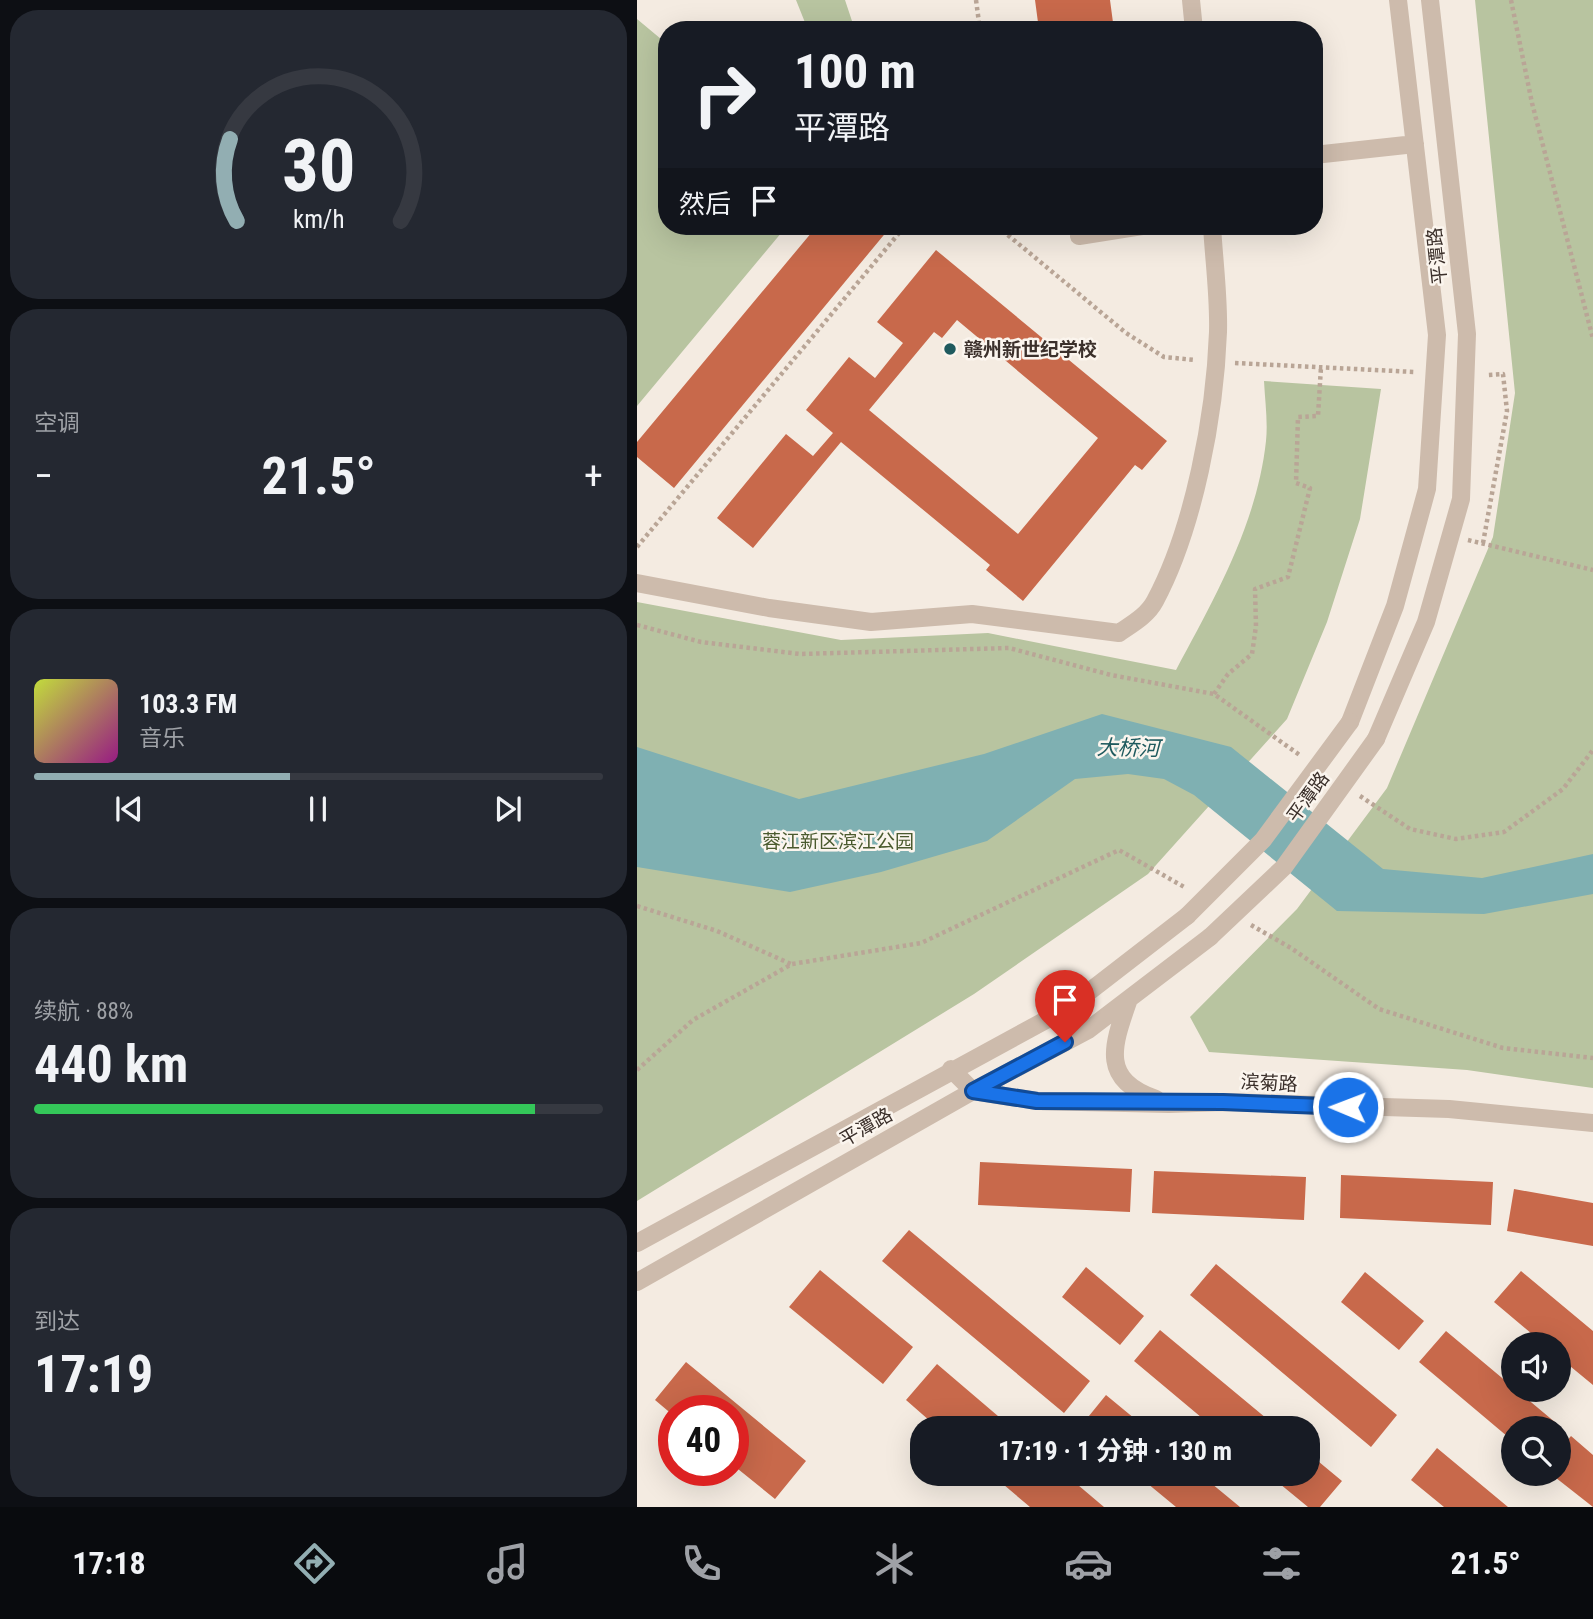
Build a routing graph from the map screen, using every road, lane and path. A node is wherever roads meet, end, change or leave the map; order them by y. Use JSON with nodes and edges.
{"nodes":[{"id":1,"x":976,"y":0,"type":"edge"},
{"id":2,"x":1191,"y":0,"type":"edge"},
{"id":3,"x":1398,"y":0,"type":"edge"},
{"id":4,"x":1430,"y":0,"type":"edge"},
{"id":5,"x":1511,"y":0,"type":"edge"},
{"id":6,"x":979,"y":21,"type":"edge"},
{"id":7,"x":1193,"y":21,"type":"edge"},
{"id":8,"x":1415,"y":144,"type":"junction"},
{"id":9,"x":1323,"y":154,"type":"edge"},
{"id":10,"x":897,"y":235,"type":"edge"},
{"id":11,"x":1008,"y":235,"type":"edge"},
{"id":12,"x":1085,"y":235,"type":"edge"},
{"id":13,"x":1213,"y":235,"type":"edge"},
{"id":14,"x":1079,"y":236,"type":"dead end"},
{"id":15,"x":1593,"y":339,"type":"edge"},
{"id":16,"x":1215,"y":362,"type":"junction"},
{"id":17,"x":1321,"y":367,"type":"junction"},
{"id":18,"x":1434,"y":373,"type":"junction"},
{"id":19,"x":1465,"y":376,"type":"junction"},
{"id":20,"x":1450,"y":537,"type":"junction"},
{"id":21,"x":1483,"y":543,"type":"junction"},
{"id":22,"x":637,"y":547,"type":"edge"},
{"id":23,"x":1593,"y":570,"type":"edge"},
{"id":24,"x":637,"y":583,"type":"edge"},
{"id":25,"x":637,"y":625,"type":"edge"},
{"id":26,"x":1213,"y":694,"type":"junction"},
{"id":27,"x":1593,"y":750,"type":"edge"},
{"id":28,"x":1307,"y":761,"type":"dead end"},
{"id":29,"x":1353,"y":791,"type":"dead end"},
{"id":30,"x":637,"y":906,"type":"edge"},
{"id":31,"x":792,"y":964,"type":"dead end"},
{"id":32,"x":1129,"y":999,"type":"junction"},
{"id":33,"x":951,"y":1069,"type":"junction"},
{"id":34,"x":973,"y":1091,"type":"junction"},
{"id":35,"x":1169,"y":1104,"type":"junction"},
{"id":36,"x":1593,"y":1123,"type":"edge"},
{"id":37,"x":637,"y":1242,"type":"edge"},
{"id":38,"x":637,"y":1282,"type":"edge"}],
"edges":[{"from":1,"to":6,"type":"path"},
{"from":2,"to":7,"type":"street"},
{"from":3,"to":8,"type":"street","name":"平潭路"},
{"from":4,"to":19,"type":"street","name":"平潭路"},
{"from":5,"to":15,"type":"path"},
{"from":8,"to":9,"type":"street"},
{"from":8,"to":18,"type":"street","name":"平潭路"},
{"from":10,"to":22,"type":"path"},
{"from":11,"to":16,"type":"path"},
{"from":12,"to":14,"type":"street"},
{"from":13,"to":16,"type":"street"},
{"from":16,"to":17,"type":"path"},
{"from":16,"to":24,"type":"street"},
{"from":17,"to":18,"type":"path"},
{"from":17,"to":26,"type":"path"},
{"from":18,"to":33,"type":"street","name":"平潭路","bridge":true},
{"from":19,"to":20,"type":"street","name":"平潭路"},
{"from":19,"to":21,"type":"path"},
{"from":20,"to":21,"type":"path"},
{"from":20,"to":32,"type":"street","name":"平潭路","bridge":true},
{"from":21,"to":23,"type":"path"},
{"from":25,"to":26,"type":"path"},
{"from":26,"to":28,"type":"path"},
{"from":27,"to":29,"type":"path"},
{"from":30,"to":31,"type":"path"},
{"from":32,"to":34,"type":"street","name":"平潭路"},
{"from":32,"to":35,"type":"street"},
{"from":33,"to":34,"type":"street"},
{"from":33,"to":37,"type":"street","name":"平潭路"},
{"from":34,"to":35,"type":"street","name":"滨菊路"},
{"from":34,"to":38,"type":"street","name":"平潭路"},
{"from":35,"to":36,"type":"street","name":"滨菊路"}]}
